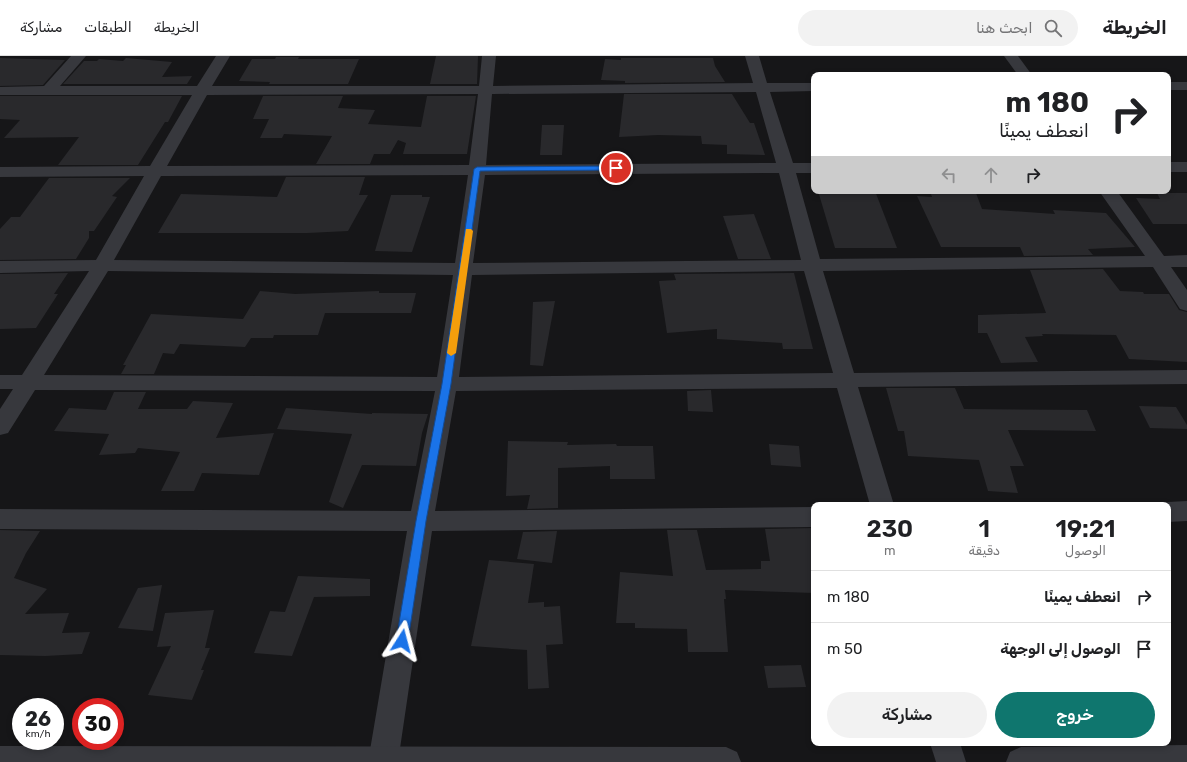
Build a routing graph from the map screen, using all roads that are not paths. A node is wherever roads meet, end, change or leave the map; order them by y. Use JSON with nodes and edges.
{"nodes":[{"id":1,"x":79,"y":56,"type":"edge"},
{"id":2,"x":223,"y":56,"type":"edge"},
{"id":3,"x":489,"y":56,"type":"edge"},
{"id":4,"x":752,"y":56,"type":"edge"},
{"id":5,"x":1011,"y":56,"type":"edge"},
{"id":6,"x":1023,"y":72,"type":"edge"},
{"id":7,"x":1171,"y":86,"type":"edge"},
{"id":8,"x":1187,"y":86,"type":"edge"},
{"id":9,"x":762,"y":87,"type":"junction"},
{"id":10,"x":811,"y":87,"type":"edge"},
{"id":11,"x":202,"y":90,"type":"junction"},
{"id":12,"x":484,"y":90,"type":"junction"},
{"id":13,"x":0,"y":91,"type":"edge"},
{"id":14,"x":48,"y":91,"type":"junction"},
{"id":15,"x":1171,"y":167,"type":"edge"},
{"id":16,"x":1187,"y":167,"type":"edge"},
{"id":17,"x":786,"y":168,"type":"junction"},
{"id":18,"x":811,"y":168,"type":"edge"},
{"id":19,"x":477,"y":169,"type":"junction"},
{"id":20,"x":156,"y":170,"type":"junction"},
{"id":21,"x":0,"y":172,"type":"edge"},
{"id":22,"x":1110,"y":194,"type":"edge"},
{"id":23,"x":1158,"y":261,"type":"junction"},
{"id":24,"x":1187,"y":261,"type":"edge"},
{"id":25,"x":102,"y":265,"type":"junction"},
{"id":26,"x":812,"y":266,"type":"junction"},
{"id":27,"x":0,"y":267,"type":"edge"},
{"id":28,"x":464,"y":269,"type":"junction"},
{"id":29,"x":1187,"y":305,"type":"edge"},
{"id":30,"x":1187,"y":377,"type":"edge"},
{"id":31,"x":845,"y":381,"type":"junction"},
{"id":32,"x":0,"y":382,"type":"edge"},
{"id":33,"x":28,"y":382,"type":"junction"},
{"id":34,"x":447,"y":384,"type":"junction"},
{"id":35,"x":0,"y":427,"type":"edge"},
{"id":36,"x":881,"y":502,"type":"edge"},
{"id":37,"x":1187,"y":511,"type":"edge"},
{"id":38,"x":1171,"y":512,"type":"edge"},
{"id":39,"x":811,"y":517,"type":"edge"},
{"id":40,"x":0,"y":519,"type":"edge"},
{"id":41,"x":421,"y":521,"type":"junction"},
{"id":42,"x":947,"y":746,"type":"edge"},
{"id":43,"x":1187,"y":760,"type":"edge"},
{"id":44,"x":0,"y":761,"type":"edge"},
{"id":45,"x":383,"y":761,"type":"edge"},
{"id":46,"x":726,"y":762,"type":"edge"},
{"id":47,"x":950,"y":762,"type":"edge"},
{"id":48,"x":1021,"y":762,"type":"edge"}],
"edges":[{"from":1,"to":14,"type":"street"},
{"from":2,"to":11,"type":"street"},
{"from":3,"to":12,"type":"street"},
{"from":4,"to":9,"type":"street"},
{"from":5,"to":6,"type":"street"},
{"from":7,"to":8,"type":"street"},
{"from":9,"to":10,"type":"street"},
{"from":9,"to":12,"type":"street"},
{"from":9,"to":17,"type":"street"},
{"from":11,"to":12,"type":"street"},
{"from":11,"to":14,"type":"street"},
{"from":11,"to":20,"type":"street"},
{"from":12,"to":19,"type":"street"},
{"from":13,"to":14,"type":"street"},
{"from":15,"to":16,"type":"street"},
{"from":17,"to":18,"type":"street"},
{"from":17,"to":19,"type":"street"},
{"from":17,"to":26,"type":"street"},
{"from":19,"to":20,"type":"street"},
{"from":19,"to":28,"type":"street"},
{"from":20,"to":21,"type":"street"},
{"from":20,"to":25,"type":"street"},
{"from":22,"to":23,"type":"street"},
{"from":23,"to":24,"type":"street"},
{"from":23,"to":26,"type":"street"},
{"from":23,"to":29,"type":"street"},
{"from":25,"to":27,"type":"street"},
{"from":25,"to":28,"type":"street"},
{"from":25,"to":33,"type":"street"},
{"from":26,"to":28,"type":"street"},
{"from":26,"to":31,"type":"street"},
{"from":28,"to":34,"type":"street"},
{"from":30,"to":31,"type":"street"},
{"from":31,"to":34,"type":"street"},
{"from":31,"to":36,"type":"street"},
{"from":32,"to":33,"type":"street"},
{"from":33,"to":34,"type":"street"},
{"from":33,"to":35,"type":"street"},
{"from":34,"to":41,"type":"street"},
{"from":37,"to":38,"type":"street"},
{"from":39,"to":41,"type":"street"},
{"from":40,"to":41,"type":"street"},
{"from":41,"to":45,"type":"street"},
{"from":42,"to":47,"type":"street"},
{"from":43,"to":48,"type":"street"},
{"from":44,"to":45,"type":"street"},
{"from":45,"to":46,"type":"street"}]}
